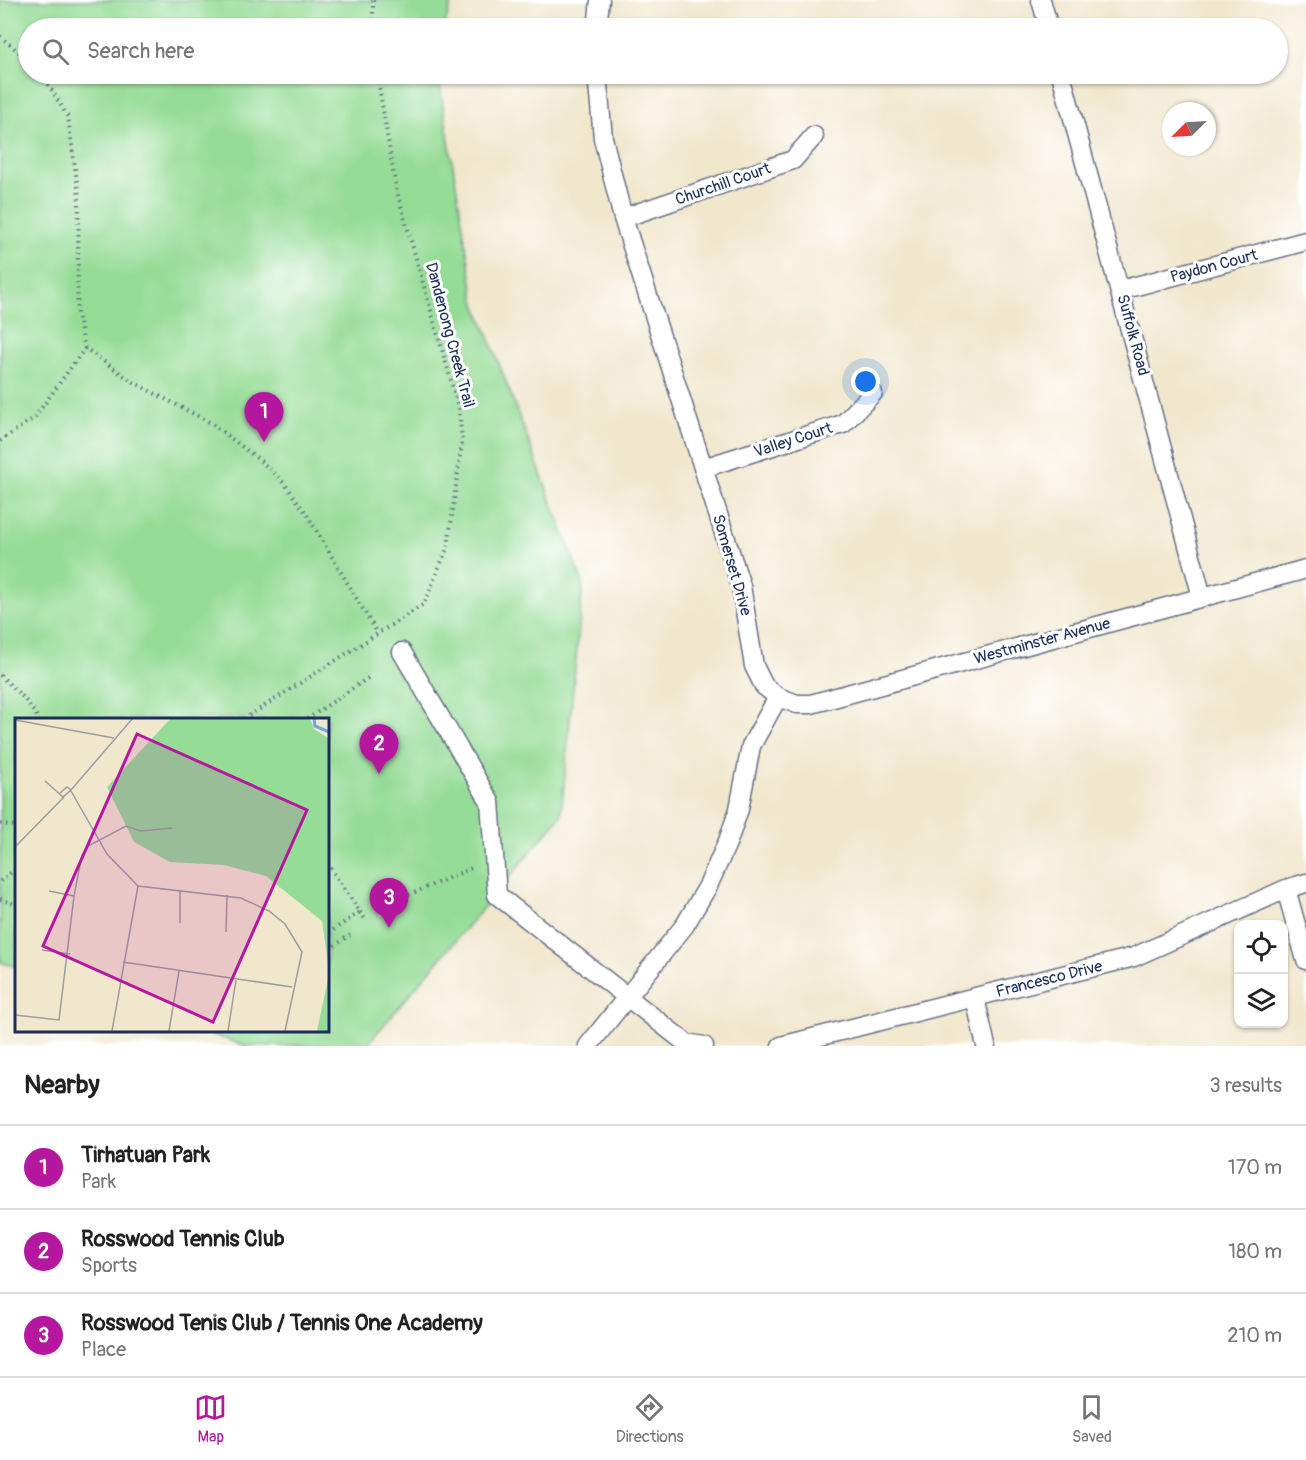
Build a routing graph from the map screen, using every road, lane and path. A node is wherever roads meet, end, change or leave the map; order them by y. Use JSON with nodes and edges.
{"nodes":[{"id":1,"x":373,"y":0,"type":"edge"},
{"id":2,"x":600,"y":0,"type":"edge"},
{"id":3,"x":1041,"y":0,"type":"edge"},
{"id":4,"x":373,"y":18,"type":"edge"},
{"id":5,"x":598,"y":18,"type":"edge"},
{"id":6,"x":1046,"y":18,"type":"edge"},
{"id":7,"x":0,"y":36,"type":"edge"},
{"id":8,"x":18,"y":51,"type":"edge"},
{"id":9,"x":48,"y":84,"type":"edge"},
{"id":10,"x":379,"y":84,"type":"edge"},
{"id":11,"x":598,"y":84,"type":"edge"},
{"id":12,"x":1064,"y":84,"type":"edge"},
{"id":13,"x":814,"y":136,"type":"dead end"},
{"id":14,"x":622,"y":218,"type":"junction"},
{"id":15,"x":1306,"y":241,"type":"edge"},
{"id":16,"x":1121,"y":291,"type":"junction"},
{"id":17,"x":85,"y":348,"type":"junction"},
{"id":18,"x":873,"y":393,"type":"dead end"},
{"id":19,"x":0,"y":441,"type":"edge"},
{"id":20,"x":703,"y":468,"type":"junction"},
{"id":21,"x":1306,"y":569,"type":"edge"},
{"id":22,"x":1202,"y":597,"type":"junction"},
{"id":23,"x":377,"y":633,"type":"junction"},
{"id":24,"x":402,"y":652,"type":"dead end"},
{"id":25,"x":0,"y":675,"type":"edge"},
{"id":26,"x":368,"y":678,"type":"dead end"},
{"id":27,"x":778,"y":697,"type":"junction"},
{"id":28,"x":38,"y":718,"type":"edge"},
{"id":29,"x":246,"y":718,"type":"edge"},
{"id":30,"x":308,"y":718,"type":"edge"},
{"id":31,"x":0,"y":824,"type":"edge"},
{"id":32,"x":15,"y":826,"type":"edge"},
{"id":33,"x":473,"y":860,"type":"dead end"},
{"id":34,"x":328,"y":864,"type":"edge"},
{"id":35,"x":15,"y":870,"type":"edge"},
{"id":36,"x":0,"y":881,"type":"edge"},
{"id":37,"x":1306,"y":884,"type":"edge"},
{"id":38,"x":1286,"y":889,"type":"junction"},
{"id":39,"x":410,"y":895,"type":"dead end"},
{"id":40,"x":0,"y":899,"type":"edge"},
{"id":41,"x":15,"y":904,"type":"edge"},
{"id":42,"x":360,"y":912,"type":"junction"},
{"id":43,"x":365,"y":920,"type":"dead end"},
{"id":44,"x":328,"y":933,"type":"edge"},
{"id":45,"x":350,"y":934,"type":"dead end"},
{"id":46,"x":328,"y":943,"type":"edge"},
{"id":47,"x":1306,"y":960,"type":"edge"},
{"id":48,"x":628,"y":996,"type":"junction"},
{"id":49,"x":975,"y":998,"type":"junction"},
{"id":50,"x":588,"y":1046,"type":"edge"},
{"id":51,"x":704,"y":1046,"type":"edge"},
{"id":52,"x":782,"y":1046,"type":"edge"},
{"id":53,"x":986,"y":1046,"type":"edge"}],
"edges":[{"from":1,"to":4,"type":"path"},
{"from":2,"to":5,"type":"street"},
{"from":3,"to":6,"type":"street"},
{"from":7,"to":8,"type":"path"},
{"from":9,"to":17,"type":"path"},
{"from":10,"to":23,"type":"path","name":"Dandenong Creek Trail"},
{"from":11,"to":14,"type":"street","name":"Somerset Drive"},
{"from":12,"to":16,"type":"street","name":"Suffolk Road"},
{"from":13,"to":14,"type":"street","name":"Churchill Court"},
{"from":14,"to":20,"type":"street","name":"Somerset Drive"},
{"from":15,"to":16,"type":"street","name":"Paydon Court"},
{"from":16,"to":22,"type":"street","name":"Suffolk Road"},
{"from":17,"to":19,"type":"path"},
{"from":17,"to":23,"type":"path"},
{"from":18,"to":20,"type":"street","name":"Valley Court"},
{"from":20,"to":27,"type":"street","name":"Somerset Drive"},
{"from":21,"to":22,"type":"street","name":"Westminster Avenue"},
{"from":22,"to":27,"type":"street","name":"Westminster Avenue"},
{"from":23,"to":29,"type":"path","name":"Dandenong Creek Trail"},
{"from":24,"to":48,"type":"street"},
{"from":25,"to":28,"type":"path"},
{"from":26,"to":30,"type":"path"},
{"from":27,"to":48,"type":"street"},
{"from":31,"to":32,"type":"path"},
{"from":33,"to":39,"type":"path"},
{"from":34,"to":42,"type":"path"},
{"from":35,"to":36,"type":"path"},
{"from":37,"to":38,"type":"street","name":"Francesco Drive"},
{"from":38,"to":47,"type":"street"},
{"from":38,"to":49,"type":"street","name":"Francesco Drive"},
{"from":40,"to":41,"type":"path"},
{"from":42,"to":43,"type":"path"},
{"from":42,"to":44,"type":"path"},
{"from":45,"to":46,"type":"path"},
{"from":48,"to":50,"type":"street"},
{"from":48,"to":51,"type":"street"},
{"from":49,"to":52,"type":"street","name":"Francesco Drive"},
{"from":49,"to":53,"type":"street"}]}
